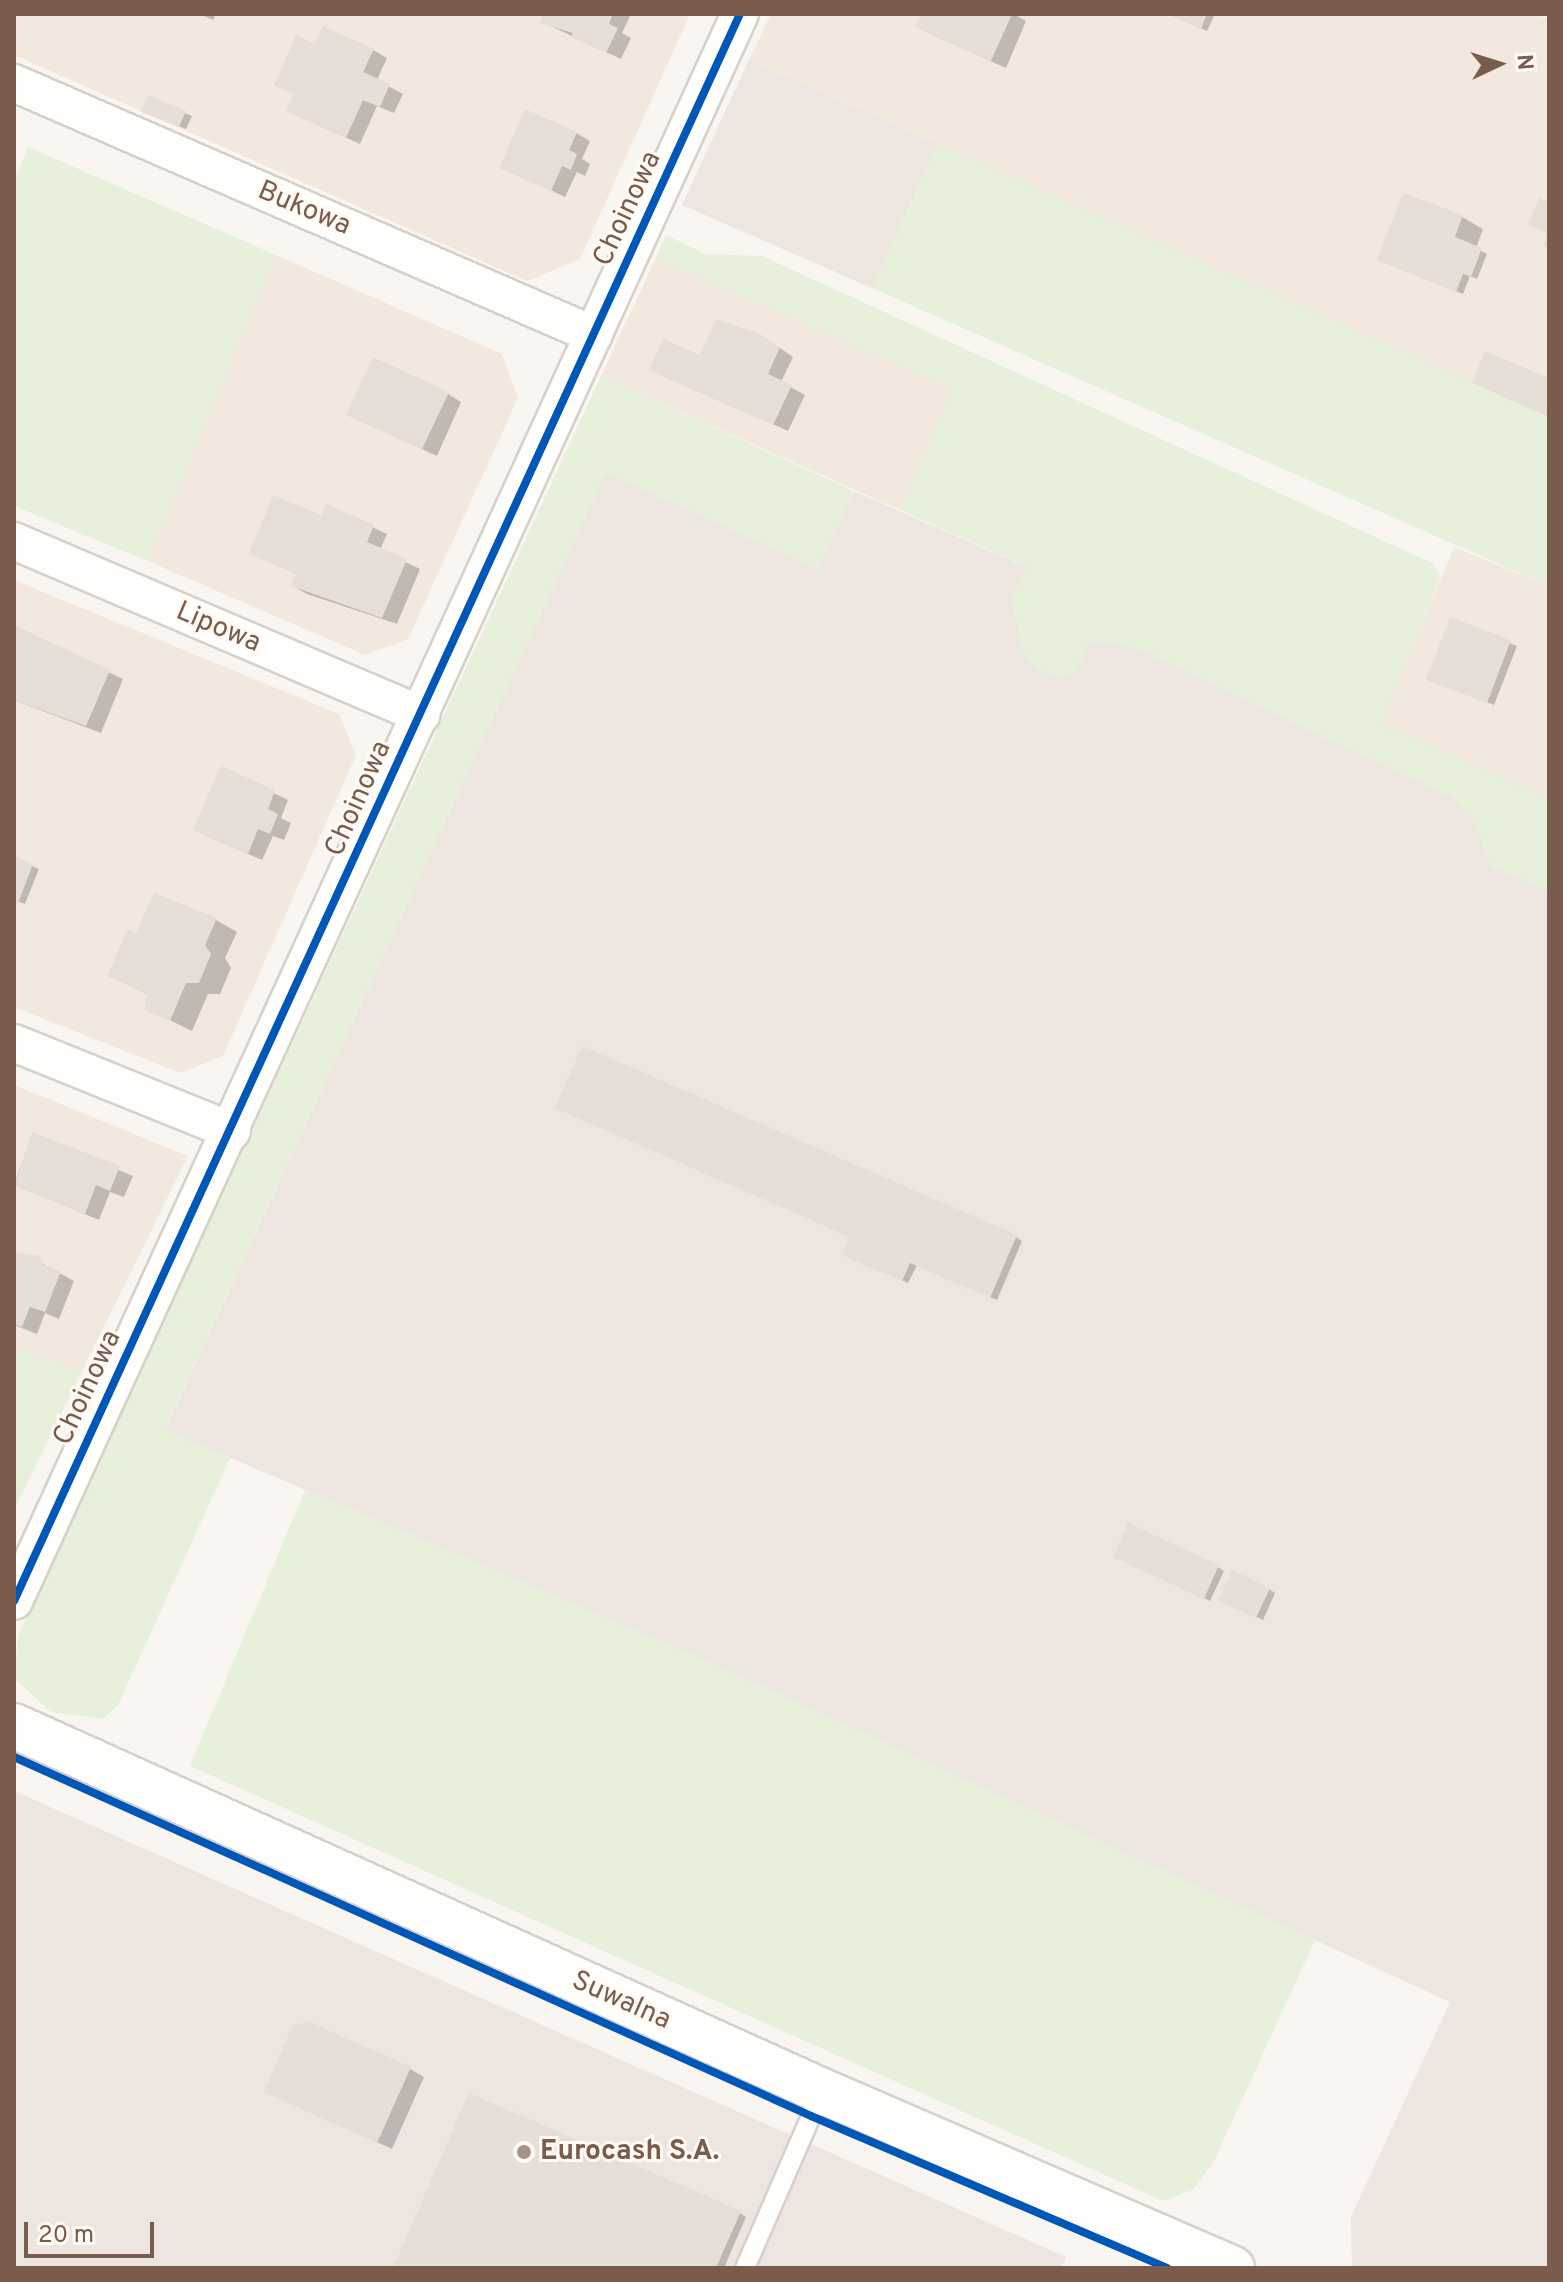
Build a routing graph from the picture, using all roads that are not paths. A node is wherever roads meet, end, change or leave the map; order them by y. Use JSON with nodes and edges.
{"nodes":[{"id":1,"x":740,"y":14,"type":"edge"},
{"id":2,"x":14,"y":83,"type":"edge"},
{"id":3,"x":594,"y":335,"type":"junction"},
{"id":4,"x":14,"y":541,"type":"edge"},
{"id":5,"x":421,"y":715,"type":"junction"},
{"id":6,"x":14,"y":1043,"type":"edge"},
{"id":7,"x":232,"y":1131,"type":"junction"},
{"id":8,"x":14,"y":1601,"type":"edge"},
{"id":9,"x":14,"y":1726,"type":"edge"},
{"id":10,"x":822,"y":2091,"type":"junction"},
{"id":11,"x":745,"y":2268,"type":"edge"},
{"id":12,"x":1232,"y":2268,"type":"edge"}],
"edges":[{"from":1,"to":3,"type":"street","name":"Choinowa"},
{"from":2,"to":3,"type":"street","name":"Bukowa"},
{"from":3,"to":5,"type":"street","name":"Choinowa"},
{"from":4,"to":5,"type":"street","name":"Lipowa"},
{"from":5,"to":7,"type":"street","name":"Choinowa"},
{"from":6,"to":7,"type":"street"},
{"from":7,"to":8,"type":"street","name":"Choinowa"},
{"from":9,"to":10,"type":"street","name":"Suwalna"},
{"from":10,"to":11,"type":"lane"},
{"from":10,"to":12,"type":"street","name":"Suwalna"}]}
